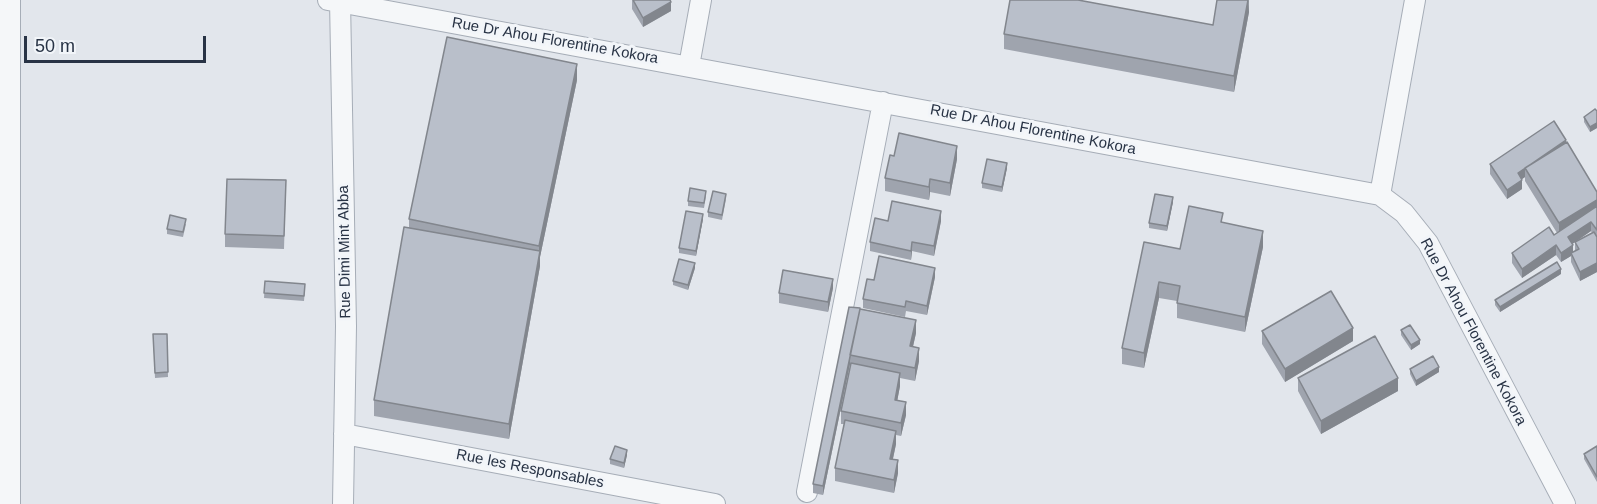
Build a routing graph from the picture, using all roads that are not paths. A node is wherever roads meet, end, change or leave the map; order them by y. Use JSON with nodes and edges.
{"nodes":[{"id":1,"x":10,"y":0,"type":"edge"},
{"id":2,"x":701,"y":0,"type":"edge"},
{"id":3,"x":1415,"y":0,"type":"edge"},
{"id":4,"x":336,"y":1,"type":"edge"},
{"id":5,"x":689,"y":66,"type":"junction"},
{"id":6,"x":884,"y":102,"type":"junction"},
{"id":7,"x":1380,"y":195,"type":"junction"},
{"id":8,"x":344,"y":434,"type":"junction"},
{"id":9,"x":807,"y":492,"type":"dead end"},
{"id":10,"x":1560,"y":502,"type":"edge"},
{"id":11,"x":10,"y":504,"type":"edge"},
{"id":12,"x":343,"y":504,"type":"edge"},
{"id":13,"x":715,"y":504,"type":"edge"}],
"edges":[{"from":1,"to":11,"type":"street"},
{"from":2,"to":5,"type":"street"},
{"from":3,"to":7,"type":"street"},
{"from":4,"to":5,"type":"street","name":"Rue Dr Ahou Florentine Kokora"},
{"from":4,"to":8,"type":"street","name":"Rue Dimi Mint Abba"},
{"from":5,"to":6,"type":"street","name":"Rue Dr Ahou Florentine Kokora"},
{"from":6,"to":7,"type":"street","name":"Rue Dr Ahou Florentine Kokora"},
{"from":6,"to":9,"type":"street"},
{"from":7,"to":10,"type":"street","name":"Rue Dr Ahou Florentine Kokora"},
{"from":8,"to":12,"type":"street","name":"Rue Dimi Mint Abba"},
{"from":8,"to":13,"type":"street","name":"Rue les Responsables"}]}
